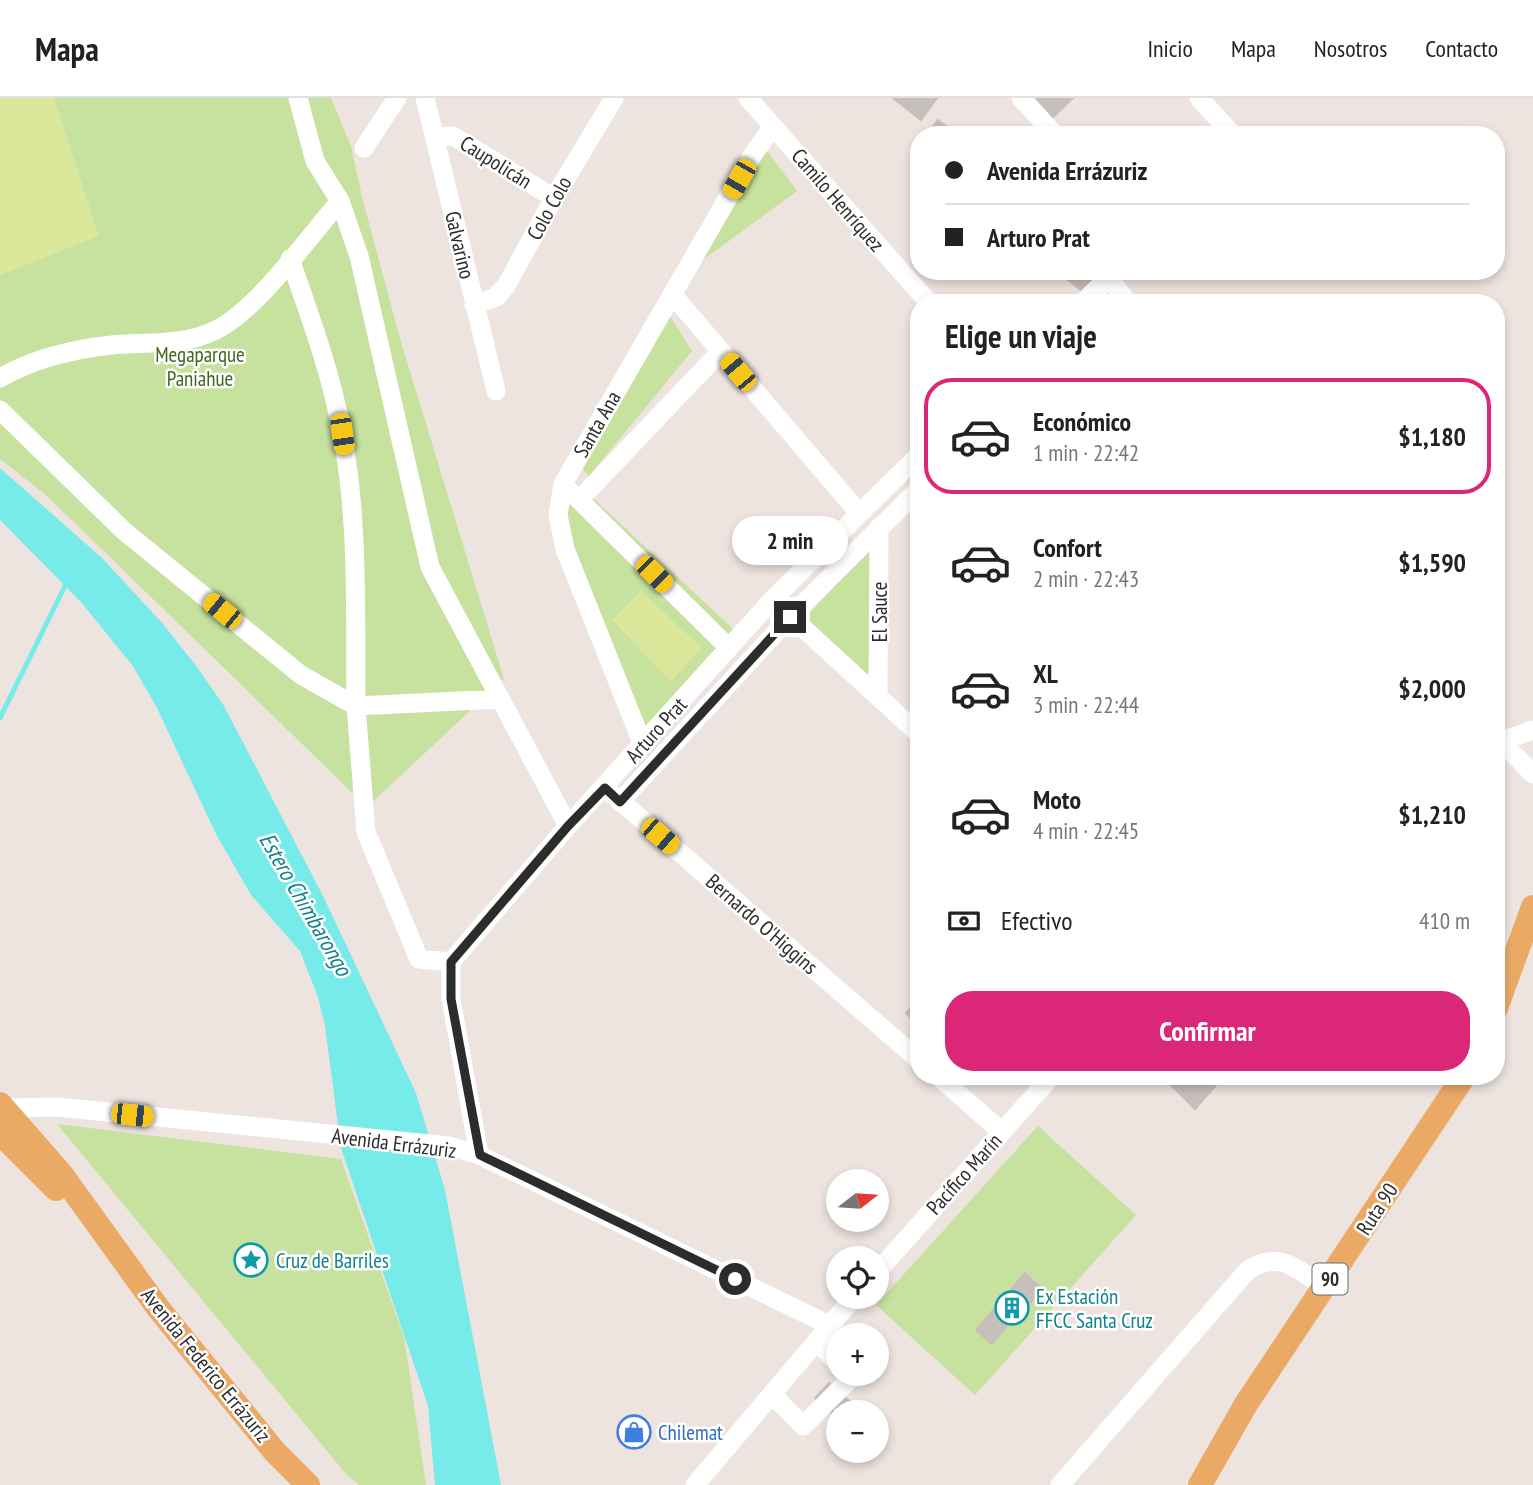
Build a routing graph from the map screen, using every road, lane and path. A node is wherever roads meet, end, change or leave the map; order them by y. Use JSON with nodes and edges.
{"nodes":[{"id":1,"x":298,"y":98,"type":"edge"},
{"id":2,"x":397,"y":98,"type":"edge"},
{"id":3,"x":425,"y":98,"type":"edge"},
{"id":4,"x":748,"y":98,"type":"edge"},
{"id":5,"x":1021,"y":98,"type":"edge"},
{"id":6,"x":1199,"y":98,"type":"edge"},
{"id":7,"x":610,"y":100,"type":"edge"},
{"id":8,"x":773,"y":126,"type":"junction"},
{"id":9,"x":1047,"y":126,"type":"edge"},
{"id":10,"x":1225,"y":126,"type":"edge"},
{"id":11,"x":436,"y":137,"type":"junction"},
{"id":12,"x":364,"y":148,"type":"dead end"},
{"id":13,"x":554,"y":198,"type":"junction"},
{"id":14,"x":340,"y":201,"type":"junction"},
{"id":15,"x":290,"y":258,"type":"junction"},
{"id":16,"x":1107,"y":280,"type":"edge"},
{"id":17,"x":672,"y":294,"type":"junction"},
{"id":18,"x":921,"y":294,"type":"edge"},
{"id":19,"x":1092,"y":294,"type":"edge"},
{"id":20,"x":474,"y":305,"type":"junction"},
{"id":21,"x":721,"y":351,"type":"junction"},
{"id":22,"x":0,"y":378,"type":"edge"},
{"id":23,"x":495,"y":391,"type":"dead end"},
{"id":24,"x":0,"y":410,"type":"edge"},
{"id":25,"x":910,"y":464,"type":"edge"},
{"id":26,"x":563,"y":484,"type":"junction"},
{"id":27,"x":910,"y":498,"type":"edge"},
{"id":28,"x":579,"y":500,"type":"junction"},
{"id":29,"x":859,"y":513,"type":"junction"},
{"id":30,"x":879,"y":527,"type":"junction"},
{"id":31,"x":772,"y":600,"type":"junction"},
{"id":32,"x":790,"y":617,"type":"junction"},
{"id":33,"x":729,"y":648,"type":"junction"},
{"id":34,"x":878,"y":697,"type":"junction"},
{"id":35,"x":500,"y":699,"type":"junction"},
{"id":36,"x":356,"y":706,"type":"junction"},
{"id":37,"x":910,"y":726,"type":"edge"},
{"id":38,"x":1533,"y":730,"type":"edge"},
{"id":39,"x":1505,"y":740,"type":"edge"},
{"id":40,"x":643,"y":744,"type":"junction"},
{"id":41,"x":1505,"y":748,"type":"edge"},
{"id":42,"x":1533,"y":774,"type":"edge"},
{"id":43,"x":605,"y":788,"type":"junction"},
{"id":44,"x":620,"y":802,"type":"junction"},
{"id":45,"x":568,"y":826,"type":"junction"},
{"id":46,"x":1533,"y":908,"type":"edge"},
{"id":47,"x":451,"y":962,"type":"junction"},
{"id":48,"x":1505,"y":984,"type":"edge"},
{"id":49,"x":910,"y":1052,"type":"edge"},
{"id":50,"x":948,"y":1085,"type":"edge"},
{"id":51,"x":1044,"y":1085,"type":"edge"},
{"id":52,"x":1458,"y":1085,"type":"edge"},
{"id":53,"x":2,"y":1106,"type":"edge"},
{"id":54,"x":1002,"y":1132,"type":"junction"},
{"id":55,"x":0,"y":1133,"type":"edge"},
{"id":56,"x":480,"y":1155,"type":"junction"},
{"id":57,"x":108,"y":1241,"type":"junction"},
{"id":58,"x":889,"y":1259,"type":"edge"},
{"id":59,"x":1324,"y":1288,"type":"junction"},
{"id":60,"x":843,"y":1309,"type":"edge"},
{"id":61,"x":822,"y":1333,"type":"junction"},
{"id":62,"x":826,"y":1340,"type":"edge"},
{"id":63,"x":843,"y":1386,"type":"edge"},
{"id":64,"x":773,"y":1395,"type":"junction"},
{"id":65,"x":308,"y":1485,"type":"edge"},
{"id":66,"x":695,"y":1485,"type":"edge"},
{"id":67,"x":1060,"y":1485,"type":"edge"},
{"id":68,"x":1200,"y":1485,"type":"edge"}],
"edges":[{"from":1,"to":14,"type":"street"},
{"from":2,"to":12,"type":"street"},
{"from":3,"to":11,"type":"street","name":"Galvarino"},
{"from":4,"to":8,"type":"street","name":"Camilo Henríquez"},
{"from":5,"to":9,"type":"street"},
{"from":6,"to":10,"type":"street"},
{"from":7,"to":13,"type":"street","name":"Colo Colo"},
{"from":8,"to":17,"type":"street","name":"Santa Ana"},
{"from":8,"to":18,"type":"street","name":"Camilo Henríquez"},
{"from":11,"to":13,"type":"street","name":"Caupolicán"},
{"from":11,"to":20,"type":"street","name":"Galvarino"},
{"from":13,"to":20,"type":"street","name":"Colo Colo"},
{"from":14,"to":15,"type":"street"},
{"from":14,"to":35,"type":"street"},
{"from":15,"to":22,"type":"street"},
{"from":15,"to":36,"type":"street"},
{"from":16,"to":19,"type":"street"},
{"from":17,"to":21,"type":"street"},
{"from":17,"to":26,"type":"street","name":"Santa Ana"},
{"from":20,"to":23,"type":"street","name":"Galvarino"},
{"from":21,"to":28,"type":"street"},
{"from":21,"to":29,"type":"street"},
{"from":24,"to":36,"type":"street"},
{"from":25,"to":29,"type":"street","name":"Arturo Prat"},
{"from":26,"to":28,"type":"street"},
{"from":26,"to":40,"type":"street","name":"Santa Ana"},
{"from":27,"to":30,"type":"street","name":"Arturo Prat"},
{"from":28,"to":33,"type":"street"},
{"from":29,"to":31,"type":"street","name":"Arturo Prat"},
{"from":30,"to":32,"type":"street","name":"Arturo Prat"},
{"from":30,"to":34,"type":"street","name":"El Sauce"},
{"from":31,"to":32,"type":"street"},
{"from":31,"to":33,"type":"street","name":"Arturo Prat"},
{"from":32,"to":34,"type":"street"},
{"from":32,"to":44,"type":"street","name":"Arturo Prat"},
{"from":33,"to":40,"type":"street","name":"Arturo Prat"},
{"from":34,"to":37,"type":"street"},
{"from":35,"to":36,"type":"street"},
{"from":35,"to":45,"type":"street"},
{"from":36,"to":47,"type":"street"},
{"from":38,"to":39,"type":"street"},
{"from":40,"to":43,"type":"street","name":"Arturo Prat"},
{"from":41,"to":42,"type":"street"},
{"from":43,"to":44,"type":"street","name":"Bernardo O'Higgins"},
{"from":43,"to":45,"type":"street","name":"Arturo Prat"},
{"from":44,"to":49,"type":"street","name":"Bernardo O'Higgins"},
{"from":45,"to":47,"type":"street","name":"Arturo Prat"},
{"from":46,"to":48,"type":"main road"},
{"from":47,"to":56,"type":"street"},
{"from":50,"to":54,"type":"street"},
{"from":51,"to":54,"type":"street","name":"Pacífico Marín"},
{"from":52,"to":59,"type":"main road","name":"Ruta 90","number":"90"},
{"from":53,"to":56,"type":"street","name":"Avenida Errázuriz"},
{"from":53,"to":57,"type":"main road","name":"Avenida Federico Errázuriz"},
{"from":54,"to":58,"type":"street","name":"Pacífico Marín"},
{"from":55,"to":57,"type":"main road","name":"Avenida Federico Errázuriz"},
{"from":56,"to":61,"type":"street","name":"Avenida Errázuriz"},
{"from":57,"to":65,"type":"main road","name":"Avenida Federico Errázuriz"},
{"from":59,"to":67,"type":"street"},
{"from":59,"to":68,"type":"main road","name":"Ruta 90","number":"90"},
{"from":60,"to":61,"type":"street"},
{"from":61,"to":62,"type":"street","name":"Avenida Errázuriz"},
{"from":61,"to":64,"type":"street"},
{"from":63,"to":64,"type":"street"},
{"from":64,"to":66,"type":"street"}]}
